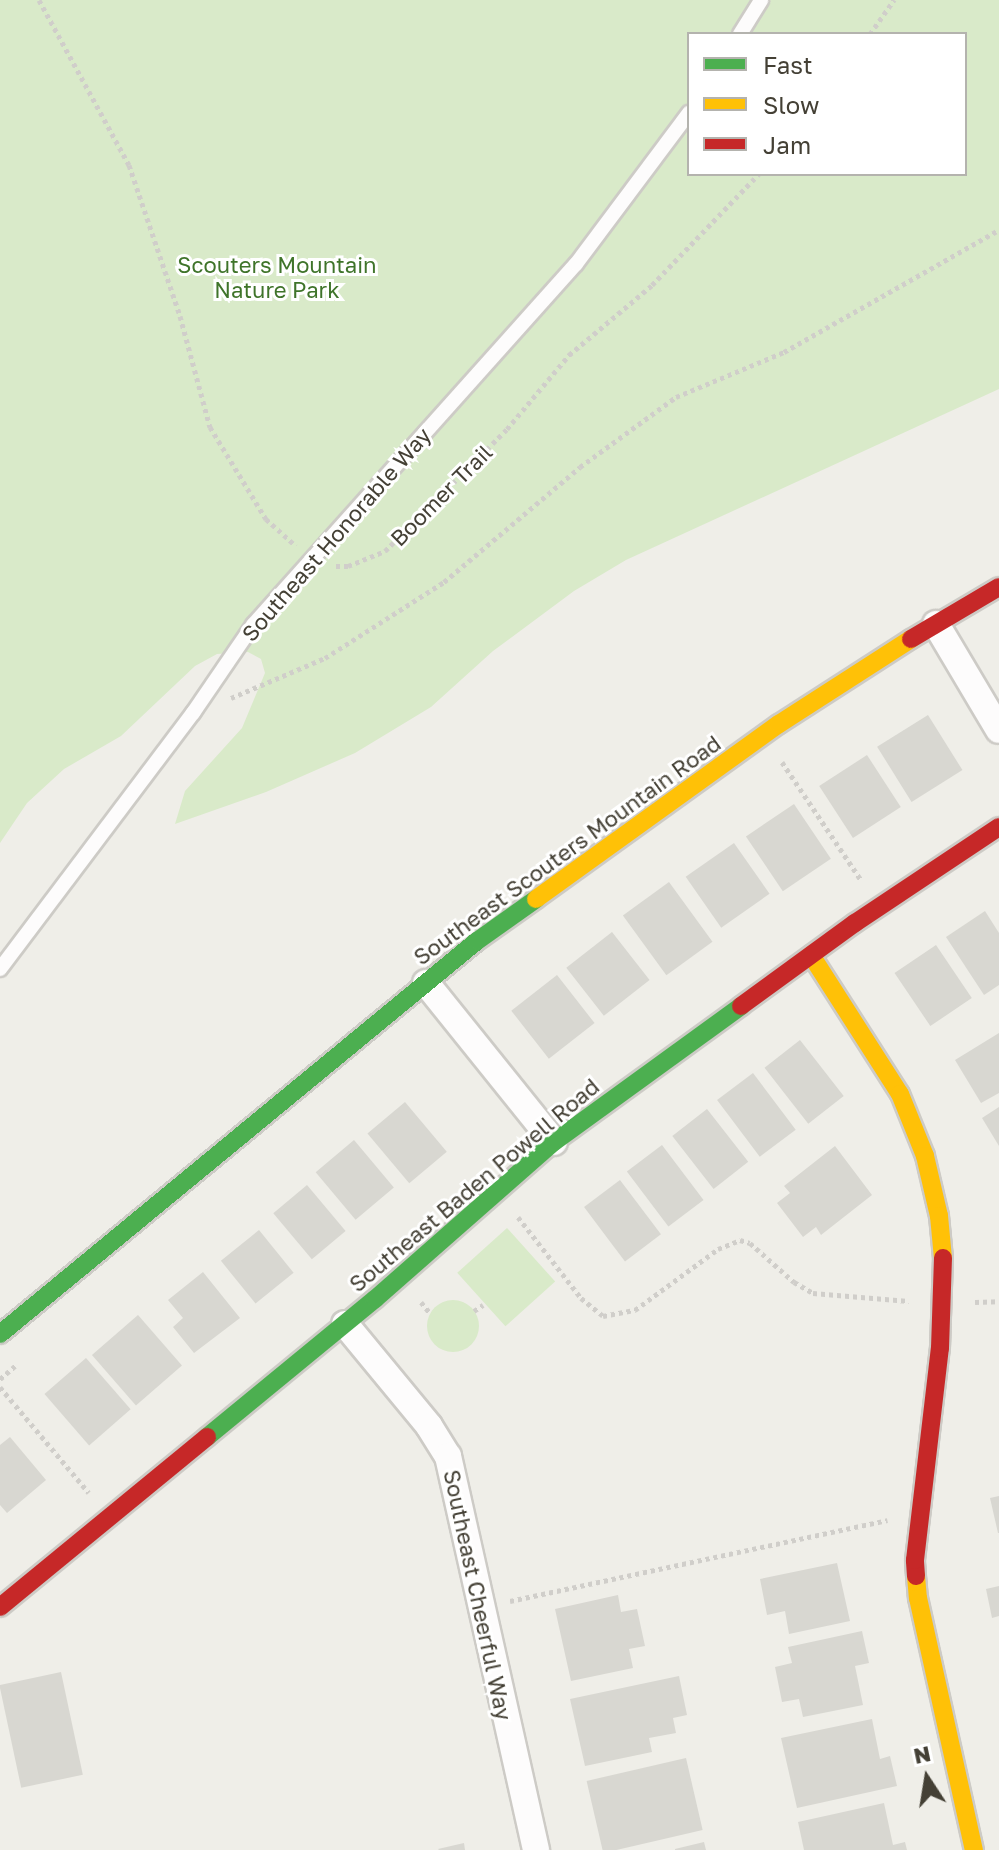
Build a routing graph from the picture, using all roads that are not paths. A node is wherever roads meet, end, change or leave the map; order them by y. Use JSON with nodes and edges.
{"nodes":[{"id":1,"x":761,"y":0,"type":"edge"},
{"id":2,"x":741,"y":32,"type":"edge"},
{"id":3,"x":687,"y":116,"type":"edge"},
{"id":4,"x":999,"y":587,"type":"edge"},
{"id":5,"x":936,"y":624,"type":"junction"},
{"id":6,"x":999,"y":730,"type":"edge"},
{"id":7,"x":999,"y":827,"type":"edge"},
{"id":8,"x":811,"y":955,"type":"junction"},
{"id":9,"x":0,"y":969,"type":"edge"},
{"id":10,"x":426,"y":983,"type":"junction"},
{"id":11,"x":554,"y":1142,"type":"junction"},
{"id":12,"x":345,"y":1324,"type":"junction"},
{"id":13,"x":0,"y":1334,"type":"edge"},
{"id":14,"x":0,"y":1607,"type":"edge"},
{"id":15,"x":536,"y":1850,"type":"edge"},
{"id":16,"x":974,"y":1850,"type":"edge"}],
"edges":[{"from":1,"to":2,"type":"lane"},
{"from":3,"to":9,"type":"lane","name":"Southeast Honorable Way"},
{"from":4,"to":5,"type":"street","name":"Southeast Scouters Mountain Road"},
{"from":5,"to":6,"type":"street"},
{"from":5,"to":10,"type":"street","name":"Southeast Scouters Mountain Road"},
{"from":7,"to":8,"type":"street","name":"Southeast Baden Powell Road"},
{"from":8,"to":11,"type":"street","name":"Southeast Baden Powell Road"},
{"from":8,"to":16,"type":"street"},
{"from":10,"to":11,"type":"street"},
{"from":10,"to":13,"type":"street","name":"Southeast Scouters Mountain Road"},
{"from":11,"to":12,"type":"street","name":"Southeast Baden Powell Road"},
{"from":12,"to":14,"type":"street","name":"Southeast Baden Powell Road"},
{"from":12,"to":15,"type":"street","name":"Southeast Cheerful Way"}]}
